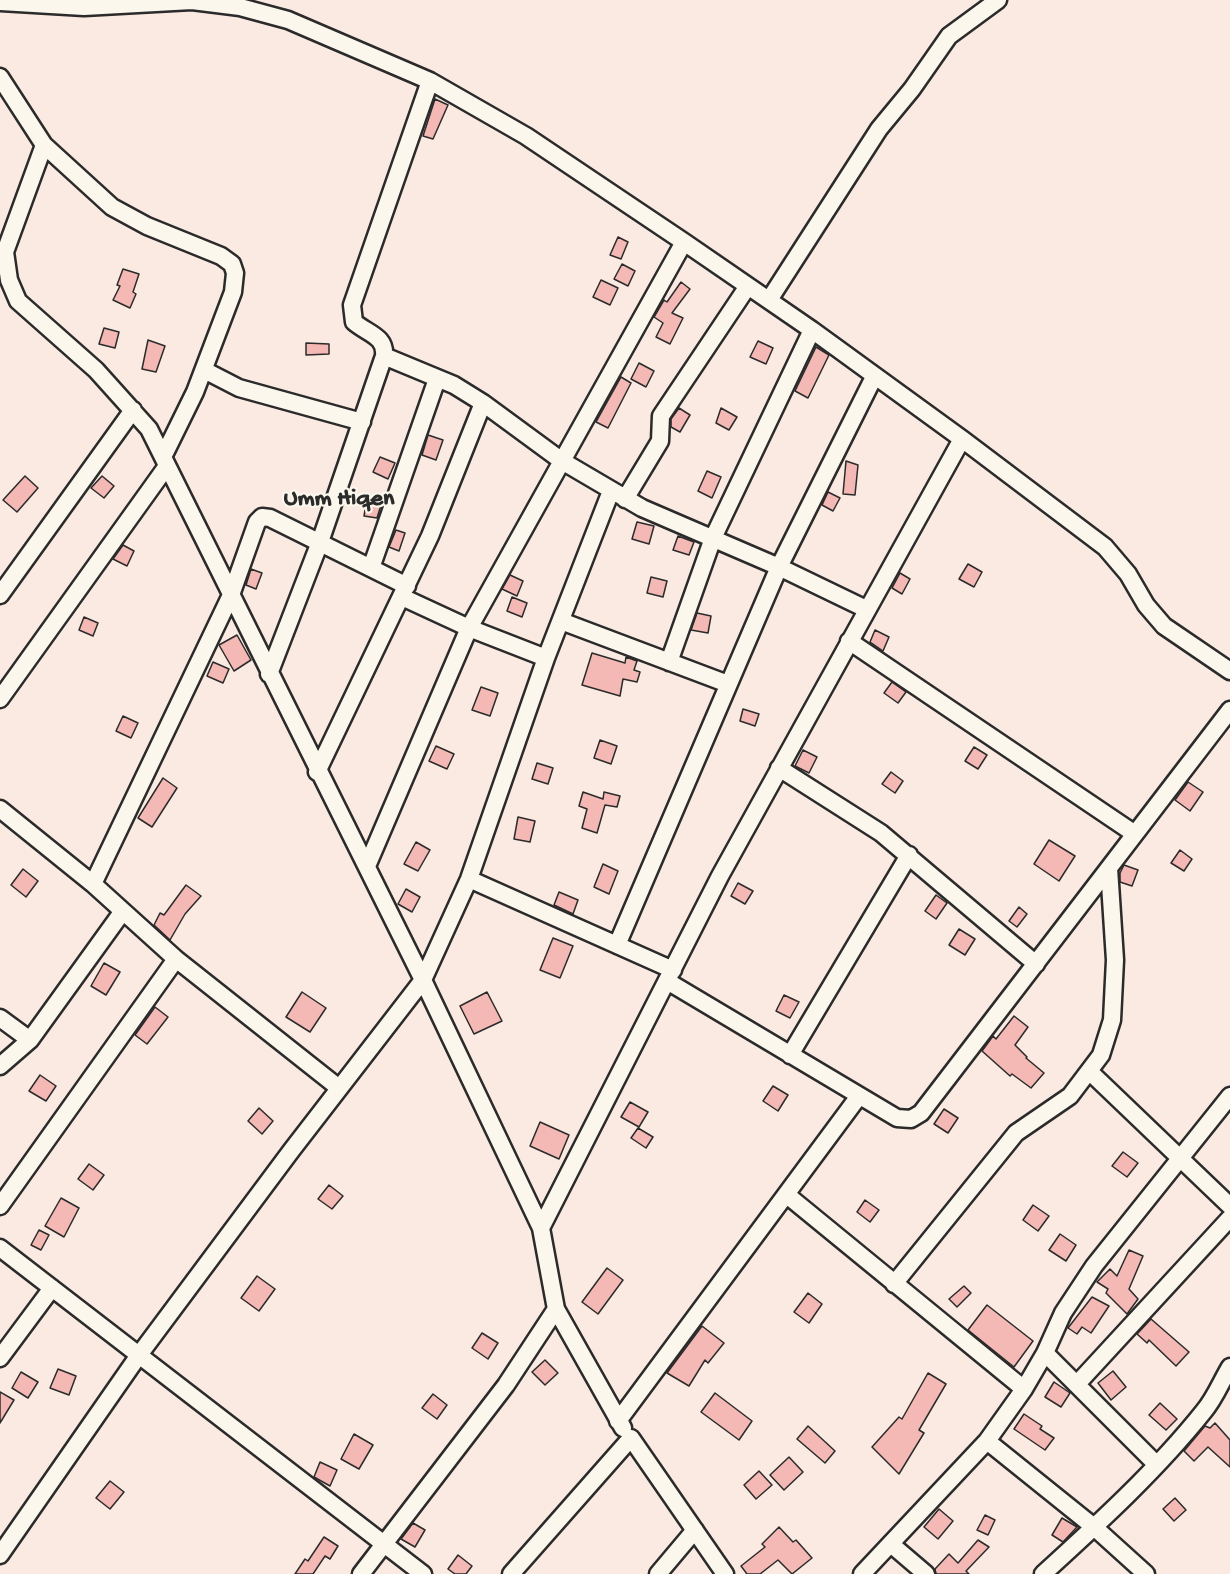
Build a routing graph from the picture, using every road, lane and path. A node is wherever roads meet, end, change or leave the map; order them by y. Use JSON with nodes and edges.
{"nodes":[{"id":1,"x":998,"y":0,"type":"edge"},
{"id":2,"x":0,"y":2,"type":"edge"},
{"id":3,"x":0,"y":77,"type":"edge"},
{"id":4,"x":430,"y":81,"type":"junction"},
{"id":5,"x":44,"y":145,"type":"junction"},
{"id":6,"x":684,"y":242,"type":"junction"},
{"id":7,"x":748,"y":286,"type":"junction"},
{"id":8,"x":769,"y":300,"type":"junction"},
{"id":9,"x":812,"y":330,"type":"junction"},
{"id":10,"x":384,"y":356,"type":"junction"},
{"id":11,"x":204,"y":370,"type":"junction"},
{"id":12,"x":874,"y":377,"type":"junction"},
{"id":13,"x":438,"y":379,"type":"junction"},
{"id":14,"x":483,"y":403,"type":"junction"},
{"id":15,"x":134,"y":410,"type":"junction"},
{"id":16,"x":362,"y":422,"type":"junction"},
{"id":17,"x":962,"y":440,"type":"junction"},
{"id":18,"x":562,"y":461,"type":"junction"},
{"id":19,"x":165,"y":462,"type":"junction"},
{"id":20,"x":618,"y":495,"type":"junction"},
{"id":21,"x":713,"y":538,"type":"junction"},
{"id":22,"x":320,"y":543,"type":"junction"},
{"id":23,"x":779,"y":567,"type":"junction"},
{"id":24,"x":371,"y":568,"type":"junction"},
{"id":25,"x":404,"y":591,"type":"junction"},
{"id":26,"x":0,"y":595,"type":"edge"},
{"id":27,"x":231,"y":596,"type":"junction"},
{"id":28,"x":866,"y":609,"type":"junction"},
{"id":29,"x":561,"y":621,"type":"junction"},
{"id":30,"x":469,"y":628,"type":"junction"},
{"id":31,"x":849,"y":640,"type":"junction"},
{"id":32,"x":546,"y":658,"type":"junction"},
{"id":33,"x":669,"y":662,"type":"junction"},
{"id":34,"x":1230,"y":671,"type":"edge"},
{"id":35,"x":269,"y":674,"type":"junction"},
{"id":36,"x":728,"y":684,"type":"junction"},
{"id":37,"x":0,"y":699,"type":"edge"},
{"id":38,"x":1230,"y":710,"type":"edge"},
{"id":39,"x":779,"y":768,"type":"junction"},
{"id":40,"x":317,"y":772,"type":"junction"},
{"id":41,"x":0,"y":809,"type":"edge"},
{"id":42,"x":1134,"y":834,"type":"junction"},
{"id":43,"x":909,"y":855,"type":"junction"},
{"id":44,"x":367,"y":866,"type":"junction"},
{"id":45,"x":1108,"y":868,"type":"junction"},
{"id":46,"x":469,"y":879,"type":"junction"},
{"id":47,"x":93,"y":884,"type":"junction"},
{"id":48,"x":123,"y":911,"type":"junction"},
{"id":49,"x":617,"y":945,"type":"junction"},
{"id":50,"x":176,"y":959,"type":"junction"},
{"id":51,"x":1036,"y":964,"type":"junction"},
{"id":52,"x":670,"y":976,"type":"junction"},
{"id":53,"x":423,"y":980,"type":"junction"},
{"id":54,"x":0,"y":1018,"type":"edge"},
{"id":55,"x":30,"y":1040,"type":"junction"},
{"id":56,"x":790,"y":1055,"type":"junction"},
{"id":57,"x":0,"y":1066,"type":"edge"},
{"id":58,"x":1089,"y":1071,"type":"junction"},
{"id":59,"x":339,"y":1088,"type":"junction"},
{"id":60,"x":859,"y":1096,"type":"junction"},
{"id":61,"x":1230,"y":1097,"type":"edge"},
{"id":62,"x":1180,"y":1158,"type":"junction"},
{"id":63,"x":787,"y":1195,"type":"junction"},
{"id":64,"x":0,"y":1206,"type":"edge"},
{"id":65,"x":1230,"y":1206,"type":"edge"},
{"id":66,"x":1230,"y":1218,"type":"edge"},
{"id":67,"x":541,"y":1228,"type":"junction"},
{"id":68,"x":0,"y":1248,"type":"edge"},
{"id":69,"x":894,"y":1284,"type":"junction"},
{"id":70,"x":52,"y":1288,"type":"junction"},
{"id":71,"x":556,"y":1309,"type":"junction"},
{"id":72,"x":1045,"y":1353,"type":"junction"},
{"id":73,"x":139,"y":1355,"type":"junction"},
{"id":74,"x":0,"y":1358,"type":"edge"},
{"id":75,"x":1228,"y":1377,"type":"edge"},
{"id":76,"x":1077,"y":1384,"type":"junction"},
{"id":77,"x":1024,"y":1389,"type":"junction"},
{"id":78,"x":618,"y":1421,"type":"junction"},
{"id":79,"x":631,"y":1438,"type":"junction"},
{"id":80,"x":987,"y":1441,"type":"junction"},
{"id":81,"x":1156,"y":1464,"type":"junction"},
{"id":82,"x":1094,"y":1527,"type":"junction"},
{"id":83,"x":695,"y":1530,"type":"junction"},
{"id":84,"x":384,"y":1544,"type":"junction"},
{"id":85,"x":892,"y":1545,"type":"junction"},
{"id":86,"x":0,"y":1555,"type":"edge"},
{"id":87,"x":361,"y":1574,"type":"edge"},
{"id":88,"x":423,"y":1574,"type":"edge"},
{"id":89,"x":511,"y":1574,"type":"edge"},
{"id":90,"x":658,"y":1574,"type":"edge"},
{"id":91,"x":725,"y":1574,"type":"edge"},
{"id":92,"x":862,"y":1574,"type":"edge"},
{"id":93,"x":926,"y":1574,"type":"edge"},
{"id":94,"x":1043,"y":1574,"type":"edge"},
{"id":95,"x":1146,"y":1574,"type":"edge"}],
"edges":[{"from":1,"to":8,"type":"street"},
{"from":2,"to":4,"type":"street"},
{"from":3,"to":5,"type":"street"},
{"from":4,"to":6,"type":"street"},
{"from":4,"to":10,"type":"street"},
{"from":5,"to":11,"type":"street"},
{"from":5,"to":15,"type":"street"},
{"from":6,"to":7,"type":"street"},
{"from":6,"to":18,"type":"street"},
{"from":7,"to":8,"type":"street"},
{"from":7,"to":20,"type":"street"},
{"from":8,"to":9,"type":"street"},
{"from":9,"to":12,"type":"street"},
{"from":9,"to":21,"type":"street"},
{"from":10,"to":13,"type":"street"},
{"from":10,"to":16,"type":"street"},
{"from":11,"to":16,"type":"street"},
{"from":11,"to":19,"type":"street"},
{"from":12,"to":17,"type":"street"},
{"from":12,"to":23,"type":"street"},
{"from":13,"to":14,"type":"street"},
{"from":13,"to":24,"type":"street"},
{"from":14,"to":18,"type":"street"},
{"from":14,"to":25,"type":"street"},
{"from":15,"to":19,"type":"street"},
{"from":15,"to":26,"type":"street"},
{"from":16,"to":22,"type":"street"},
{"from":17,"to":28,"type":"street"},
{"from":17,"to":34,"type":"street"},
{"from":18,"to":20,"type":"street"},
{"from":18,"to":30,"type":"street"},
{"from":19,"to":27,"type":"street"},
{"from":19,"to":37,"type":"street"},
{"from":20,"to":21,"type":"street"},
{"from":20,"to":29,"type":"street"},
{"from":21,"to":23,"type":"street"},
{"from":21,"to":33,"type":"street"},
{"from":22,"to":24,"type":"street"},
{"from":22,"to":27,"type":"street"},
{"from":22,"to":35,"type":"street"},
{"from":23,"to":28,"type":"street"},
{"from":23,"to":36,"type":"street"},
{"from":24,"to":25,"type":"street"},
{"from":25,"to":30,"type":"street"},
{"from":25,"to":40,"type":"street"},
{"from":27,"to":35,"type":"street"},
{"from":27,"to":47,"type":"street"},
{"from":28,"to":31,"type":"street"},
{"from":29,"to":32,"type":"street"},
{"from":29,"to":33,"type":"street"},
{"from":30,"to":32,"type":"street"},
{"from":30,"to":44,"type":"street"},
{"from":31,"to":39,"type":"street"},
{"from":31,"to":42,"type":"street"},
{"from":32,"to":46,"type":"street"},
{"from":33,"to":36,"type":"street"},
{"from":35,"to":40,"type":"street"},
{"from":36,"to":49,"type":"street"},
{"from":38,"to":42,"type":"street"},
{"from":39,"to":43,"type":"street"},
{"from":39,"to":52,"type":"street"},
{"from":40,"to":44,"type":"street"},
{"from":41,"to":47,"type":"street"},
{"from":42,"to":45,"type":"street"},
{"from":43,"to":51,"type":"street"},
{"from":43,"to":56,"type":"street"},
{"from":44,"to":53,"type":"street"},
{"from":45,"to":51,"type":"street"},
{"from":45,"to":58,"type":"street"},
{"from":46,"to":49,"type":"street"},
{"from":46,"to":53,"type":"street"},
{"from":47,"to":48,"type":"street"},
{"from":48,"to":50,"type":"street"},
{"from":48,"to":55,"type":"street"},
{"from":49,"to":52,"type":"street"},
{"from":50,"to":59,"type":"street"},
{"from":50,"to":64,"type":"street"},
{"from":51,"to":60,"type":"street"},
{"from":52,"to":56,"type":"street"},
{"from":52,"to":67,"type":"street"},
{"from":53,"to":59,"type":"street"},
{"from":53,"to":67,"type":"street"},
{"from":54,"to":55,"type":"street"},
{"from":55,"to":57,"type":"street"},
{"from":56,"to":60,"type":"street"},
{"from":58,"to":62,"type":"street"},
{"from":58,"to":69,"type":"street"},
{"from":59,"to":73,"type":"street"},
{"from":60,"to":63,"type":"street"},
{"from":61,"to":62,"type":"street"},
{"from":62,"to":65,"type":"street"},
{"from":62,"to":72,"type":"street"},
{"from":63,"to":69,"type":"street"},
{"from":63,"to":78,"type":"street"},
{"from":66,"to":76,"type":"street"},
{"from":67,"to":71,"type":"street"},
{"from":68,"to":70,"type":"street"},
{"from":69,"to":77,"type":"street"},
{"from":70,"to":73,"type":"street"},
{"from":70,"to":74,"type":"street"},
{"from":71,"to":78,"type":"street"},
{"from":71,"to":84,"type":"street"},
{"from":72,"to":76,"type":"street"},
{"from":72,"to":77,"type":"street"},
{"from":73,"to":84,"type":"street"},
{"from":73,"to":86,"type":"street"},
{"from":75,"to":81,"type":"street"},
{"from":76,"to":81,"type":"street"},
{"from":77,"to":80,"type":"street"},
{"from":78,"to":79,"type":"street"},
{"from":79,"to":83,"type":"street"},
{"from":79,"to":89,"type":"street"},
{"from":80,"to":82,"type":"street"},
{"from":80,"to":85,"type":"street"},
{"from":81,"to":82,"type":"street"},
{"from":82,"to":94,"type":"street"},
{"from":82,"to":95,"type":"street"},
{"from":83,"to":90,"type":"street"},
{"from":83,"to":91,"type":"street"},
{"from":84,"to":87,"type":"street"},
{"from":84,"to":88,"type":"street"},
{"from":85,"to":92,"type":"street"},
{"from":85,"to":93,"type":"street"}]}
